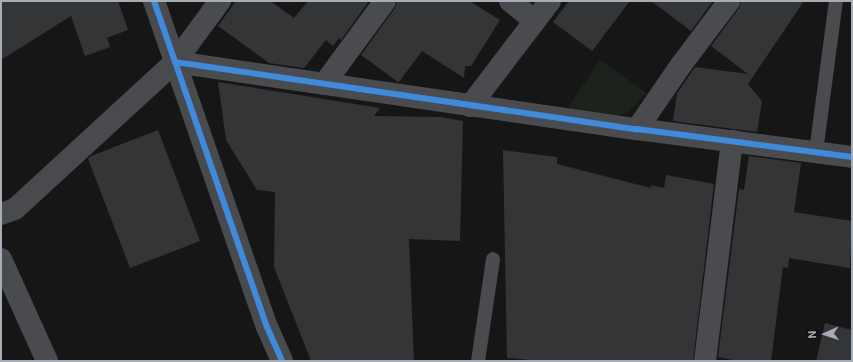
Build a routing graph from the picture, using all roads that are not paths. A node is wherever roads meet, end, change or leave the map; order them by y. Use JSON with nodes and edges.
{"nodes":[{"id":1,"x":154,"y":1,"type":"edge"},
{"id":2,"x":220,"y":1,"type":"edge"},
{"id":3,"x":385,"y":1,"type":"edge"},
{"id":4,"x":510,"y":1,"type":"edge"},
{"id":5,"x":550,"y":1,"type":"edge"},
{"id":6,"x":728,"y":1,"type":"edge"},
{"id":7,"x":836,"y":1,"type":"edge"},
{"id":8,"x":535,"y":21,"type":"junction"},
{"id":9,"x":175,"y":62,"type":"junction"},
{"id":10,"x":324,"y":84,"type":"junction"},
{"id":11,"x":470,"y":106,"type":"junction"},
{"id":12,"x":637,"y":129,"type":"junction"},
{"id":13,"x":732,"y":141,"type":"junction"},
{"id":14,"x":816,"y":152,"type":"junction"},
{"id":15,"x":852,"y":157,"type":"edge"},
{"id":16,"x":1,"y":214,"type":"edge"},
{"id":17,"x":1,"y":259,"type":"edge"},
{"id":18,"x":492,"y":259,"type":"dead end"},
{"id":19,"x":47,"y":361,"type":"edge"},
{"id":20,"x":282,"y":361,"type":"edge"},
{"id":21,"x":478,"y":361,"type":"edge"},
{"id":22,"x":705,"y":361,"type":"edge"}],
"edges":[{"from":1,"to":9,"type":"street"},
{"from":2,"to":9,"type":"street"},
{"from":3,"to":10,"type":"street"},
{"from":4,"to":8,"type":"street"},
{"from":5,"to":8,"type":"street"},
{"from":6,"to":12,"type":"street"},
{"from":7,"to":14,"type":"lane"},
{"from":8,"to":11,"type":"street"},
{"from":9,"to":10,"type":"street"},
{"from":9,"to":16,"type":"street"},
{"from":9,"to":20,"type":"street"},
{"from":10,"to":11,"type":"street"},
{"from":11,"to":12,"type":"street"},
{"from":12,"to":13,"type":"street"},
{"from":13,"to":14,"type":"street"},
{"from":13,"to":22,"type":"street"},
{"from":14,"to":15,"type":"street"},
{"from":17,"to":19,"type":"street"},
{"from":18,"to":21,"type":"lane"}]}
